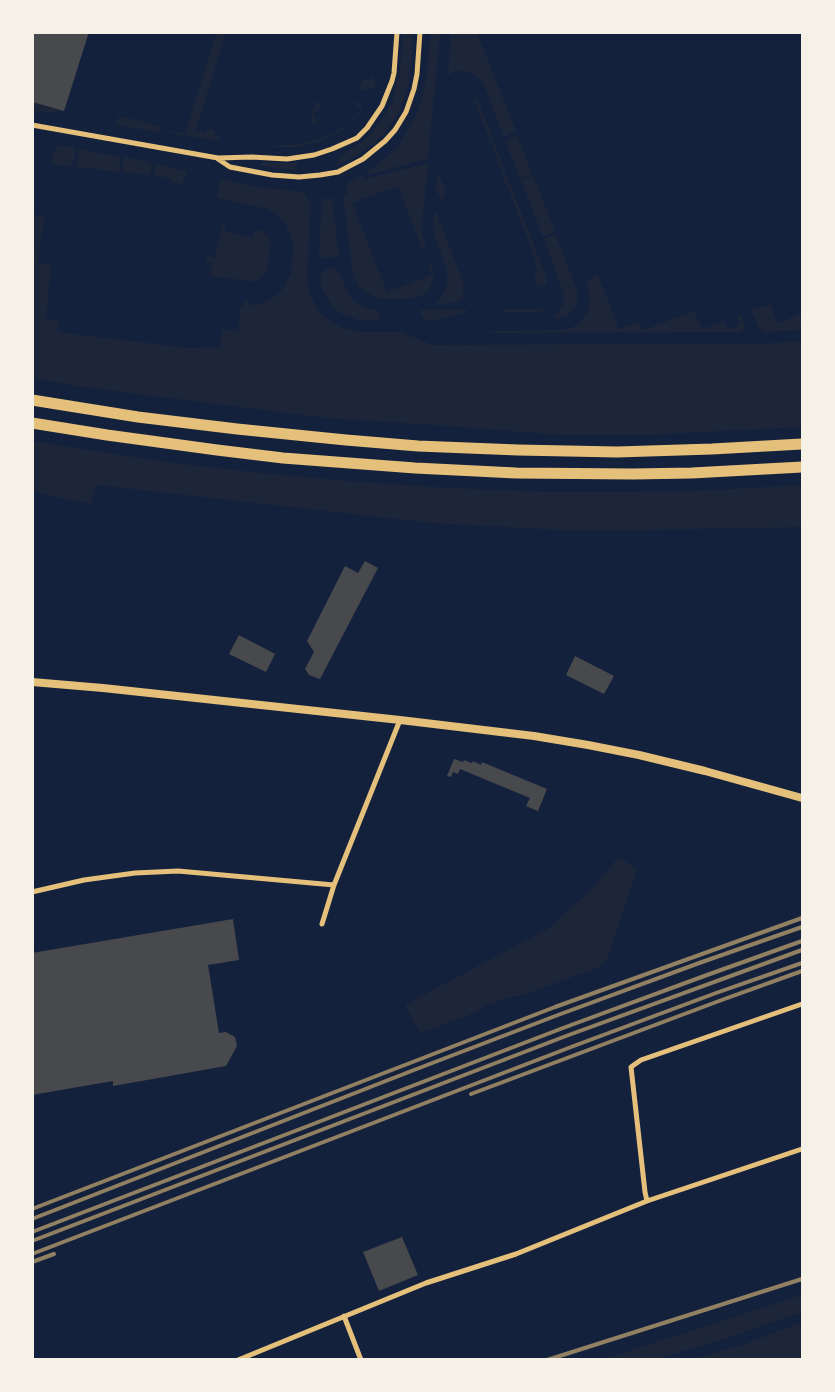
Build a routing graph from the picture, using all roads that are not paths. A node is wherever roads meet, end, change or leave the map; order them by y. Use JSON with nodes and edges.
{"nodes":[{"id":1,"x":396,"y":32,"type":"edge"},
{"id":2,"x":420,"y":32,"type":"edge"},
{"id":3,"x":32,"y":125,"type":"edge"},
{"id":4,"x":218,"y":158,"type":"junction"},
{"id":5,"x":32,"y":400,"type":"edge"},
{"id":6,"x":32,"y":423,"type":"edge"},
{"id":7,"x":802,"y":444,"type":"edge"},
{"id":8,"x":802,"y":467,"type":"edge"},
{"id":9,"x":32,"y":682,"type":"edge"},
{"id":10,"x":400,"y":720,"type":"junction"},
{"id":11,"x":802,"y":798,"type":"edge"},
{"id":12,"x":334,"y":885,"type":"junction"},
{"id":13,"x":32,"y":892,"type":"edge"},
{"id":14,"x":322,"y":924,"type":"dead end"},
{"id":15,"x":802,"y":1004,"type":"edge"},
{"id":16,"x":802,"y":1149,"type":"edge"},
{"id":17,"x":647,"y":1201,"type":"junction"},
{"id":18,"x":344,"y":1316,"type":"junction"},
{"id":19,"x":238,"y":1360,"type":"edge"},
{"id":20,"x":361,"y":1360,"type":"edge"}],
"edges":[{"from":1,"to":4,"type":"street"},
{"from":2,"to":4,"type":"street"},
{"from":3,"to":4,"type":"street"},
{"from":5,"to":7,"type":"highway"},
{"from":6,"to":8,"type":"highway"},
{"from":9,"to":10,"type":"street"},
{"from":10,"to":11,"type":"street"},
{"from":10,"to":12,"type":"street"},
{"from":12,"to":13,"type":"street"},
{"from":12,"to":14,"type":"street"},
{"from":15,"to":17,"type":"street"},
{"from":16,"to":17,"type":"street"},
{"from":17,"to":18,"type":"street"},
{"from":18,"to":19,"type":"street"},
{"from":18,"to":20,"type":"street"}]}
